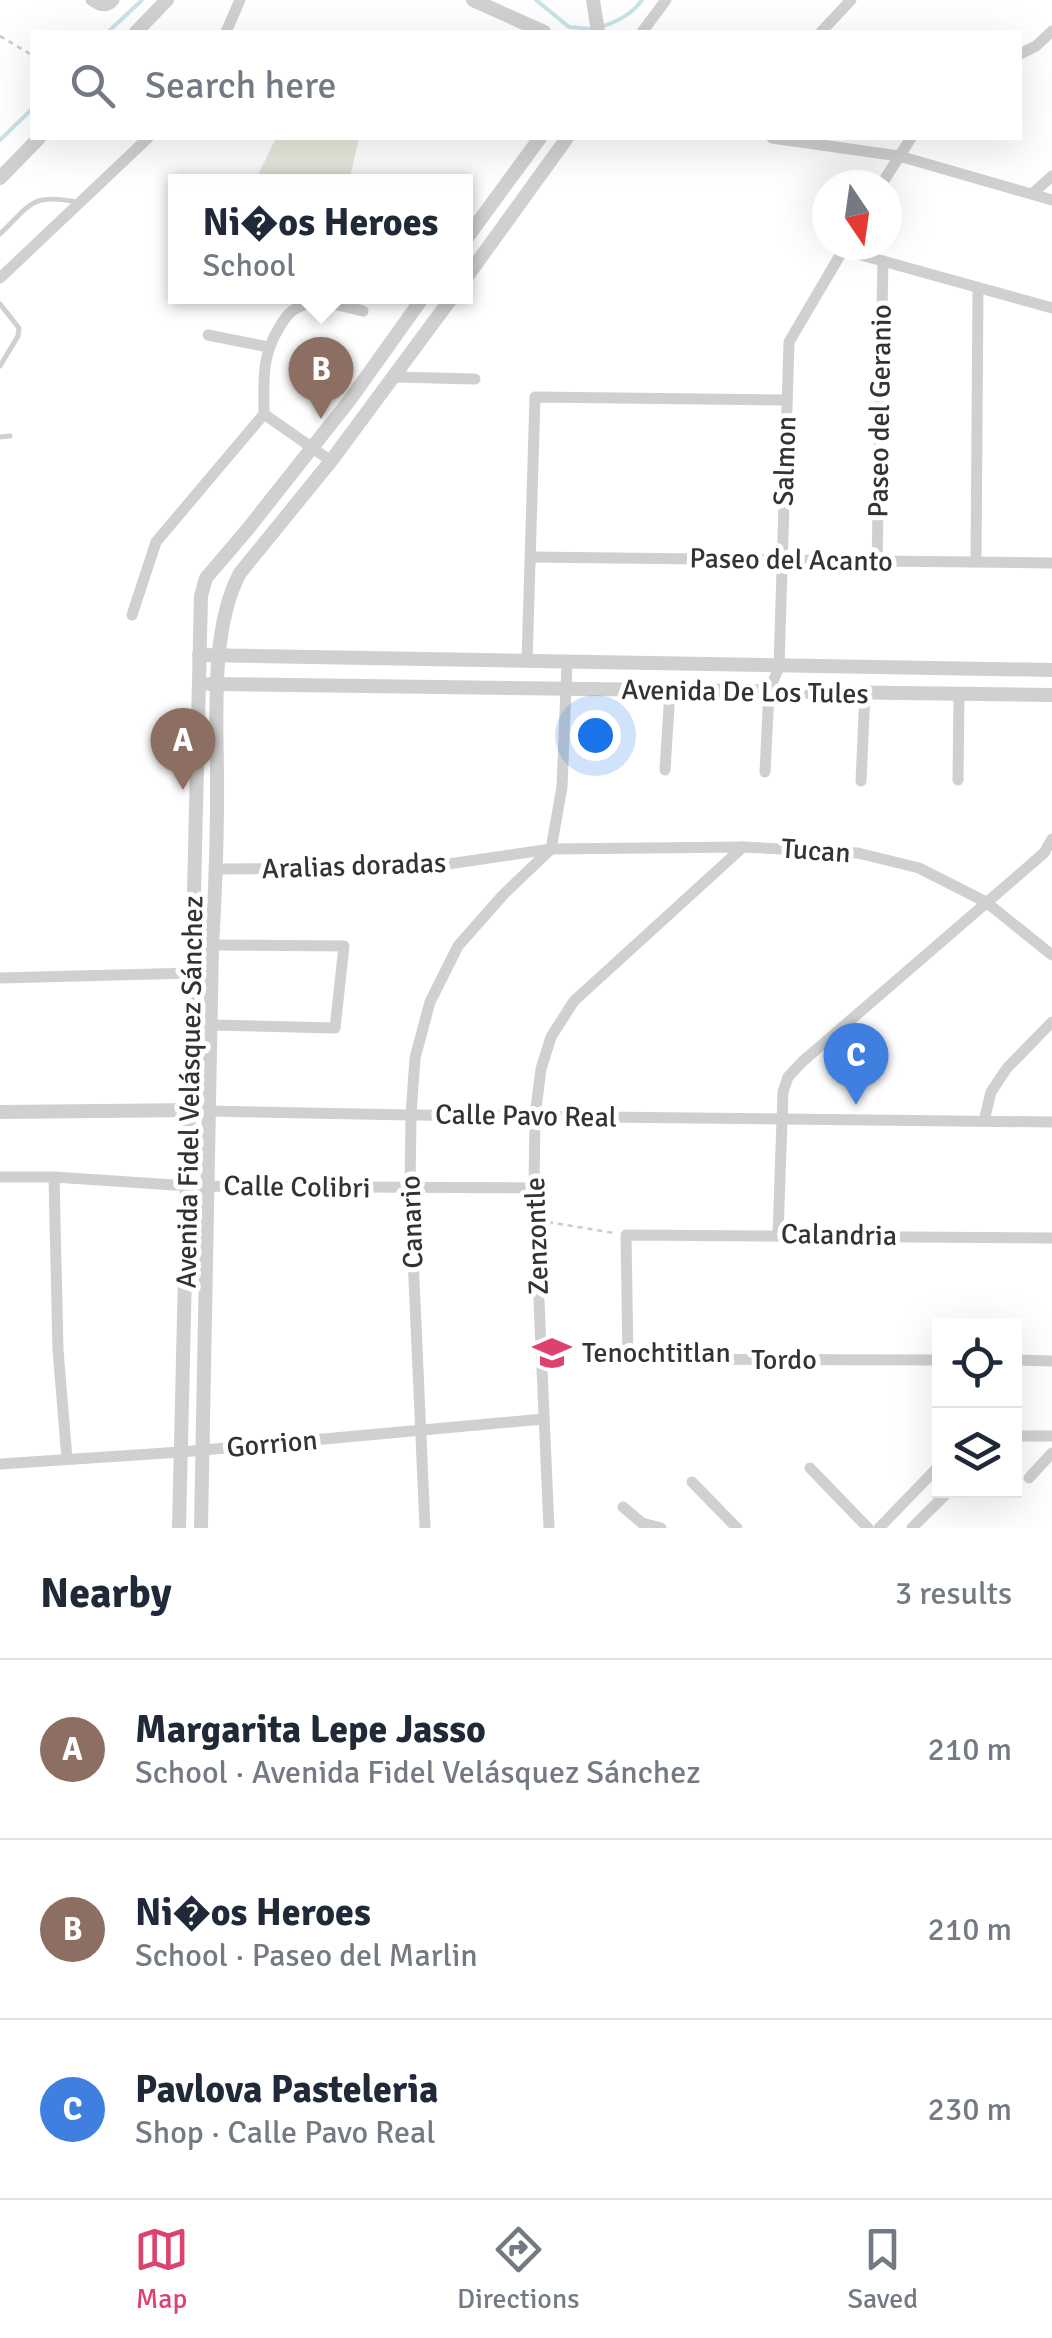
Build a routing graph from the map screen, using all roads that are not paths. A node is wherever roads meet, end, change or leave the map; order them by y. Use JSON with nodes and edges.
{"nodes":[{"id":1,"x":114,"y":0,"type":"edge"},
{"id":2,"x":167,"y":0,"type":"edge"},
{"id":3,"x":240,"y":0,"type":"edge"},
{"id":4,"x":474,"y":0,"type":"edge"},
{"id":5,"x":593,"y":0,"type":"edge"},
{"id":6,"x":666,"y":0,"type":"edge"},
{"id":7,"x":850,"y":0,"type":"edge"},
{"id":8,"x":95,"y":3,"type":"edge"},
{"id":9,"x":138,"y":30,"type":"edge"},
{"id":10,"x":227,"y":30,"type":"edge"},
{"id":11,"x":540,"y":30,"type":"edge"},
{"id":12,"x":598,"y":30,"type":"edge"},
{"id":13,"x":644,"y":30,"type":"edge"},
{"id":14,"x":823,"y":30,"type":"edge"},
{"id":15,"x":1052,"y":31,"type":"edge"},
{"id":16,"x":1022,"y":53,"type":"edge"},
{"id":17,"x":37,"y":140,"type":"edge"},
{"id":18,"x":146,"y":140,"type":"edge"},
{"id":19,"x":539,"y":140,"type":"edge"},
{"id":20,"x":565,"y":140,"type":"edge"},
{"id":21,"x":786,"y":140,"type":"edge"},
{"id":22,"x":911,"y":140,"type":"edge"},
{"id":23,"x":899,"y":156,"type":"junction"},
{"id":24,"x":891,"y":170,"type":"edge"},
{"id":25,"x":1052,"y":176,"type":"edge"},
{"id":26,"x":0,"y":178,"type":"edge"},
{"id":27,"x":1032,"y":194,"type":"junction"},
{"id":28,"x":1052,"y":200,"type":"edge"},
{"id":29,"x":80,"y":203,"type":"junction"},
{"id":30,"x":473,"y":229,"type":"edge"},
{"id":31,"x":0,"y":234,"type":"edge"},
{"id":32,"x":473,"y":259,"type":"edge"},
{"id":33,"x":836,"y":260,"type":"edge"},
{"id":34,"x":883,"y":261,"type":"joint"},
{"id":35,"x":0,"y":277,"type":"edge"},
{"id":36,"x":978,"y":288,"type":"junction"},
{"id":37,"x":0,"y":304,"type":"edge"},
{"id":38,"x":418,"y":304,"type":"edge"},
{"id":39,"x":447,"y":304,"type":"edge"},
{"id":40,"x":1052,"y":308,"type":"edge"},
{"id":41,"x":364,"y":311,"type":"dead end"},
{"id":42,"x":208,"y":335,"type":"dead end"},
{"id":43,"x":268,"y":347,"type":"junction"},
{"id":44,"x":0,"y":366,"type":"edge"},
{"id":45,"x":394,"y":378,"type":"junction"},
{"id":46,"x":474,"y":379,"type":"dead end"},
{"id":47,"x":787,"y":400,"type":"junction"},
{"id":48,"x":264,"y":414,"type":"junction"},
{"id":49,"x":0,"y":436,"type":"edge"},
{"id":50,"x":10,"y":436,"type":"dead end"},
{"id":51,"x":313,"y":447,"type":"junction"},
{"id":52,"x":331,"y":461,"type":"junction"},
{"id":53,"x":531,"y":557,"type":"junction"},
{"id":54,"x":782,"y":560,"type":"junction"},
{"id":55,"x":877,"y":562,"type":"junction"},
{"id":56,"x":976,"y":562,"type":"junction"},
{"id":57,"x":1052,"y":563,"type":"edge"},
{"id":58,"x":132,"y":614,"type":"dead end"},
{"id":59,"x":199,"y":655,"type":"junction"},
{"id":60,"x":220,"y":656,"type":"junction"},
{"id":61,"x":527,"y":662,"type":"junction"},
{"id":62,"x":568,"y":664,"type":"junction"},
{"id":63,"x":779,"y":667,"type":"junction"},
{"id":64,"x":1052,"y":670,"type":"edge"},
{"id":65,"x":198,"y":684,"type":"junction"},
{"id":66,"x":218,"y":684,"type":"junction"},
{"id":67,"x":566,"y":690,"type":"junction"},
{"id":68,"x":670,"y":690,"type":"junction"},
{"id":69,"x":769,"y":691,"type":"junction"},
{"id":70,"x":865,"y":693,"type":"junction"},
{"id":71,"x":960,"y":694,"type":"junction"},
{"id":72,"x":1052,"y":695,"type":"edge"},
{"id":73,"x":665,"y":770,"type":"dead end"},
{"id":74,"x":765,"y":772,"type":"dead end"},
{"id":75,"x":958,"y":780,"type":"dead end"},
{"id":76,"x":862,"y":781,"type":"dead end"},
{"id":77,"x":1052,"y":838,"type":"edge"},
{"id":78,"x":743,"y":847,"type":"junction"},
{"id":79,"x":551,"y":849,"type":"junction"},
{"id":80,"x":216,"y":869,"type":"junction"},
{"id":81,"x":986,"y":902,"type":"junction"},
{"id":82,"x":212,"y":944,"type":"junction"},
{"id":83,"x":1052,"y":955,"type":"edge"},
{"id":84,"x":193,"y":973,"type":"junction"},
{"id":85,"x":0,"y":978,"type":"edge"},
{"id":86,"x":1052,"y":1022,"type":"edge"},
{"id":87,"x":211,"y":1025,"type":"junction"},
{"id":88,"x":190,"y":1110,"type":"junction"},
{"id":89,"x":209,"y":1110,"type":"junction"},
{"id":90,"x":0,"y":1112,"type":"edge"},
{"id":91,"x":411,"y":1115,"type":"junction"},
{"id":92,"x":534,"y":1116,"type":"junction"},
{"id":93,"x":781,"y":1120,"type":"junction"},
{"id":94,"x":984,"y":1121,"type":"junction"},
{"id":95,"x":1052,"y":1122,"type":"edge"},
{"id":96,"x":0,"y":1177,"type":"edge"},
{"id":97,"x":54,"y":1177,"type":"junction"},
{"id":98,"x":189,"y":1186,"type":"junction"},
{"id":99,"x":209,"y":1186,"type":"junction"},
{"id":100,"x":534,"y":1188,"type":"junction"},
{"id":101,"x":410,"y":1189,"type":"junction"},
{"id":102,"x":778,"y":1234,"type":"junction"},
{"id":103,"x":1052,"y":1238,"type":"edge"},
{"id":104,"x":628,"y":1359,"type":"joint"},
{"id":105,"x":932,"y":1360,"type":"edge"},
{"id":106,"x":1022,"y":1360,"type":"edge"},
{"id":107,"x":1052,"y":1360,"type":"edge"},
{"id":108,"x":544,"y":1419,"type":"junction"},
{"id":109,"x":420,"y":1431,"type":"junction"},
{"id":110,"x":1022,"y":1436,"type":"edge"},
{"id":111,"x":1052,"y":1436,"type":"edge"},
{"id":112,"x":202,"y":1450,"type":"junction"},
{"id":113,"x":181,"y":1452,"type":"junction"},
{"id":114,"x":1052,"y":1452,"type":"edge"},
{"id":115,"x":68,"y":1459,"type":"junction"},
{"id":116,"x":0,"y":1464,"type":"edge"},
{"id":117,"x":810,"y":1468,"type":"dead end"},
{"id":118,"x":932,"y":1474,"type":"edge"},
{"id":119,"x":1029,"y":1478,"type":"dead end"},
{"id":120,"x":692,"y":1482,"type":"dead end"},
{"id":121,"x":924,"y":1482,"type":"junction"},
{"id":122,"x":932,"y":1485,"type":"edge"},
{"id":123,"x":939,"y":1498,"type":"edge"},
{"id":124,"x":623,"y":1506,"type":"dead end"},
{"id":125,"x":179,"y":1528,"type":"edge"},
{"id":126,"x":201,"y":1528,"type":"edge"},
{"id":127,"x":425,"y":1528,"type":"edge"},
{"id":128,"x":550,"y":1528,"type":"edge"},
{"id":129,"x":660,"y":1528,"type":"edge"},
{"id":130,"x":737,"y":1528,"type":"edge"},
{"id":131,"x":868,"y":1528,"type":"edge"},
{"id":132,"x":878,"y":1528,"type":"edge"},
{"id":133,"x":912,"y":1528,"type":"edge"}],
"edges":[{"from":1,"to":8,"type":"street"},
{"from":2,"to":9,"type":"street"},
{"from":3,"to":10,"type":"street"},
{"from":4,"to":11,"type":"street"},
{"from":5,"to":12,"type":"street"},
{"from":6,"to":13,"type":"street"},
{"from":7,"to":14,"type":"street"},
{"from":15,"to":16,"type":"street"},
{"from":17,"to":26,"type":"street"},
{"from":18,"to":29,"type":"street"},
{"from":19,"to":30,"type":"street"},
{"from":20,"to":32,"type":"street"},
{"from":21,"to":23,"type":"street"},
{"from":22,"to":23,"type":"street"},
{"from":23,"to":24,"type":"street"},
{"from":23,"to":27,"type":"street"},
{"from":25,"to":27,"type":"street"},
{"from":27,"to":28,"type":"street"},
{"from":29,"to":31,"type":"lane"},
{"from":29,"to":35,"type":"street"},
{"from":33,"to":47,"type":"street","name":"Salmon"},
{"from":34,"to":36,"type":"street"},
{"from":34,"to":55,"type":"street","name":"Paseo del Geranio"},
{"from":36,"to":40,"type":"street"},
{"from":36,"to":56,"type":"street"},
{"from":37,"to":44,"type":"lane"},
{"from":38,"to":51,"type":"street","name":"Avenida Fidel Velásquez Sánchez"},
{"from":39,"to":45,"type":"street","name":"Avenida Fidel Velásquez Sánchez"},
{"from":41,"to":43,"type":"street"},
{"from":42,"to":43,"type":"street"},
{"from":43,"to":48,"type":"street"},
{"from":45,"to":46,"type":"street"},
{"from":45,"to":52,"type":"street","name":"Avenida Fidel Velásquez Sánchez"},
{"from":47,"to":53,"type":"street"},
{"from":47,"to":54,"type":"street","name":"Salmon"},
{"from":48,"to":51,"type":"street"},
{"from":48,"to":58,"type":"street"},
{"from":49,"to":50,"type":"lane"},
{"from":51,"to":52,"type":"street"},
{"from":51,"to":59,"type":"street","name":"Avenida Fidel Velásquez Sánchez"},
{"from":52,"to":60,"type":"street","name":"Avenida Fidel Velásquez Sánchez"},
{"from":53,"to":54,"type":"street","name":"Paseo del Acanto"},
{"from":53,"to":61,"type":"street"},
{"from":54,"to":55,"type":"street","name":"Paseo del Acanto"},
{"from":54,"to":63,"type":"street","name":"Salmon"},
{"from":55,"to":56,"type":"street","name":"Paseo del Acanto"},
{"from":56,"to":57,"type":"street","name":"Paseo del Acanto"},
{"from":59,"to":60,"type":"street","name":"Avenida De Los Tules"},
{"from":59,"to":65,"type":"street","name":"Avenida Fidel Velásquez Sánchez"},
{"from":60,"to":61,"type":"street","name":"Avenida De Los Tules"},
{"from":60,"to":66,"type":"street","name":"Avenida Fidel Velásquez Sánchez"},
{"from":61,"to":62,"type":"street","name":"Avenida De Los Tules"},
{"from":62,"to":63,"type":"street","name":"Avenida De Los Tules"},
{"from":62,"to":67,"type":"street"},
{"from":63,"to":64,"type":"street","name":"Avenida De Los Tules"},
{"from":63,"to":69,"type":"street","name":"Salmon"},
{"from":65,"to":66,"type":"street","name":"Avenida De Los Tules"},
{"from":65,"to":84,"type":"street","name":"Avenida Fidel Velásquez Sánchez"},
{"from":66,"to":67,"type":"street","name":"Avenida De Los Tules"},
{"from":66,"to":80,"type":"street","name":"Avenida Fidel Velásquez Sánchez"},
{"from":67,"to":68,"type":"street","name":"Avenida De Los Tules"},
{"from":67,"to":79,"type":"street"},
{"from":68,"to":69,"type":"street","name":"Avenida De Los Tules"},
{"from":68,"to":73,"type":"street"},
{"from":69,"to":70,"type":"street","name":"Avenida De Los Tules"},
{"from":69,"to":74,"type":"street","name":"Salmon"},
{"from":70,"to":71,"type":"street","name":"Avenida De Los Tules"},
{"from":70,"to":76,"type":"street"},
{"from":71,"to":72,"type":"street","name":"Avenida De Los Tules"},
{"from":71,"to":75,"type":"street"},
{"from":77,"to":81,"type":"street"},
{"from":78,"to":79,"type":"street","name":"Tucan"},
{"from":78,"to":81,"type":"street","name":"Tucan"},
{"from":78,"to":92,"type":"street","name":"Zenzontle"},
{"from":79,"to":80,"type":"street","name":"Aralias doradas"},
{"from":79,"to":91,"type":"street","name":"Canario"},
{"from":80,"to":82,"type":"street","name":"Avenida Fidel Velásquez Sánchez"},
{"from":81,"to":83,"type":"street","name":"Tucan"},
{"from":81,"to":93,"type":"street"},
{"from":82,"to":87,"type":"street","name":"Avenida Fidel Velásquez Sánchez"},
{"from":82,"to":87,"type":"street"},
{"from":84,"to":85,"type":"street"},
{"from":84,"to":88,"type":"street","name":"Avenida Fidel Velásquez Sánchez"},
{"from":86,"to":94,"type":"street"},
{"from":87,"to":89,"type":"street","name":"Avenida Fidel Velásquez Sánchez"},
{"from":88,"to":89,"type":"street","name":"Calle Pavo Real"},
{"from":88,"to":90,"type":"street","name":"Calle Pavo Real"},
{"from":88,"to":98,"type":"street","name":"Avenida Fidel Velásquez Sánchez"},
{"from":89,"to":91,"type":"street","name":"Calle Pavo Real"},
{"from":89,"to":99,"type":"street","name":"Avenida Fidel Velásquez Sánchez"},
{"from":91,"to":92,"type":"street","name":"Calle Pavo Real"},
{"from":91,"to":101,"type":"street","name":"Canario"},
{"from":92,"to":93,"type":"street","name":"Calle Pavo Real"},
{"from":92,"to":100,"type":"street","name":"Zenzontle"},
{"from":93,"to":94,"type":"street","name":"Calle Pavo Real"},
{"from":93,"to":102,"type":"street"},
{"from":94,"to":95,"type":"street","name":"Calle Pavo Real"},
{"from":96,"to":97,"type":"street","name":"Calle Colibri"},
{"from":97,"to":98,"type":"street","name":"Calle Colibri"},
{"from":97,"to":115,"type":"street"},
{"from":98,"to":99,"type":"street","name":"Calle Colibri"},
{"from":98,"to":113,"type":"street","name":"Avenida Fidel Velásquez Sánchez"},
{"from":99,"to":101,"type":"street","name":"Calle Colibri"},
{"from":99,"to":112,"type":"street","name":"Avenida Fidel Velásquez Sánchez"},
{"from":100,"to":101,"type":"street","name":"Calle Colibri"},
{"from":100,"to":108,"type":"street","name":"Zenzontle"},
{"from":101,"to":109,"type":"street","name":"Canario"},
{"from":102,"to":103,"type":"street","name":"Calandria"},
{"from":102,"to":104,"type":"street","name":"Calandria"},
{"from":104,"to":105,"type":"street","name":"Tordo"},
{"from":106,"to":107,"type":"street"},
{"from":108,"to":109,"type":"street","name":"Gorrion"},
{"from":108,"to":128,"type":"street","name":"Zenzontle"},
{"from":109,"to":112,"type":"street","name":"Gorrion"},
{"from":109,"to":127,"type":"street","name":"Canario"},
{"from":110,"to":111,"type":"street"},
{"from":112,"to":113,"type":"street","name":"Gorrion"},
{"from":112,"to":126,"type":"street","name":"Avenida Fidel Velásquez Sánchez"},
{"from":113,"to":115,"type":"street","name":"Gorrion"},
{"from":113,"to":125,"type":"street","name":"Avenida Fidel Velásquez Sánchez"},
{"from":114,"to":119,"type":"street"},
{"from":115,"to":116,"type":"street","name":"Gorrion"},
{"from":117,"to":131,"type":"street"},
{"from":118,"to":121,"type":"street"},
{"from":120,"to":130,"type":"street"},
{"from":121,"to":122,"type":"street"},
{"from":121,"to":132,"type":"street"},
{"from":123,"to":133,"type":"street"},
{"from":124,"to":129,"type":"street"}]}
